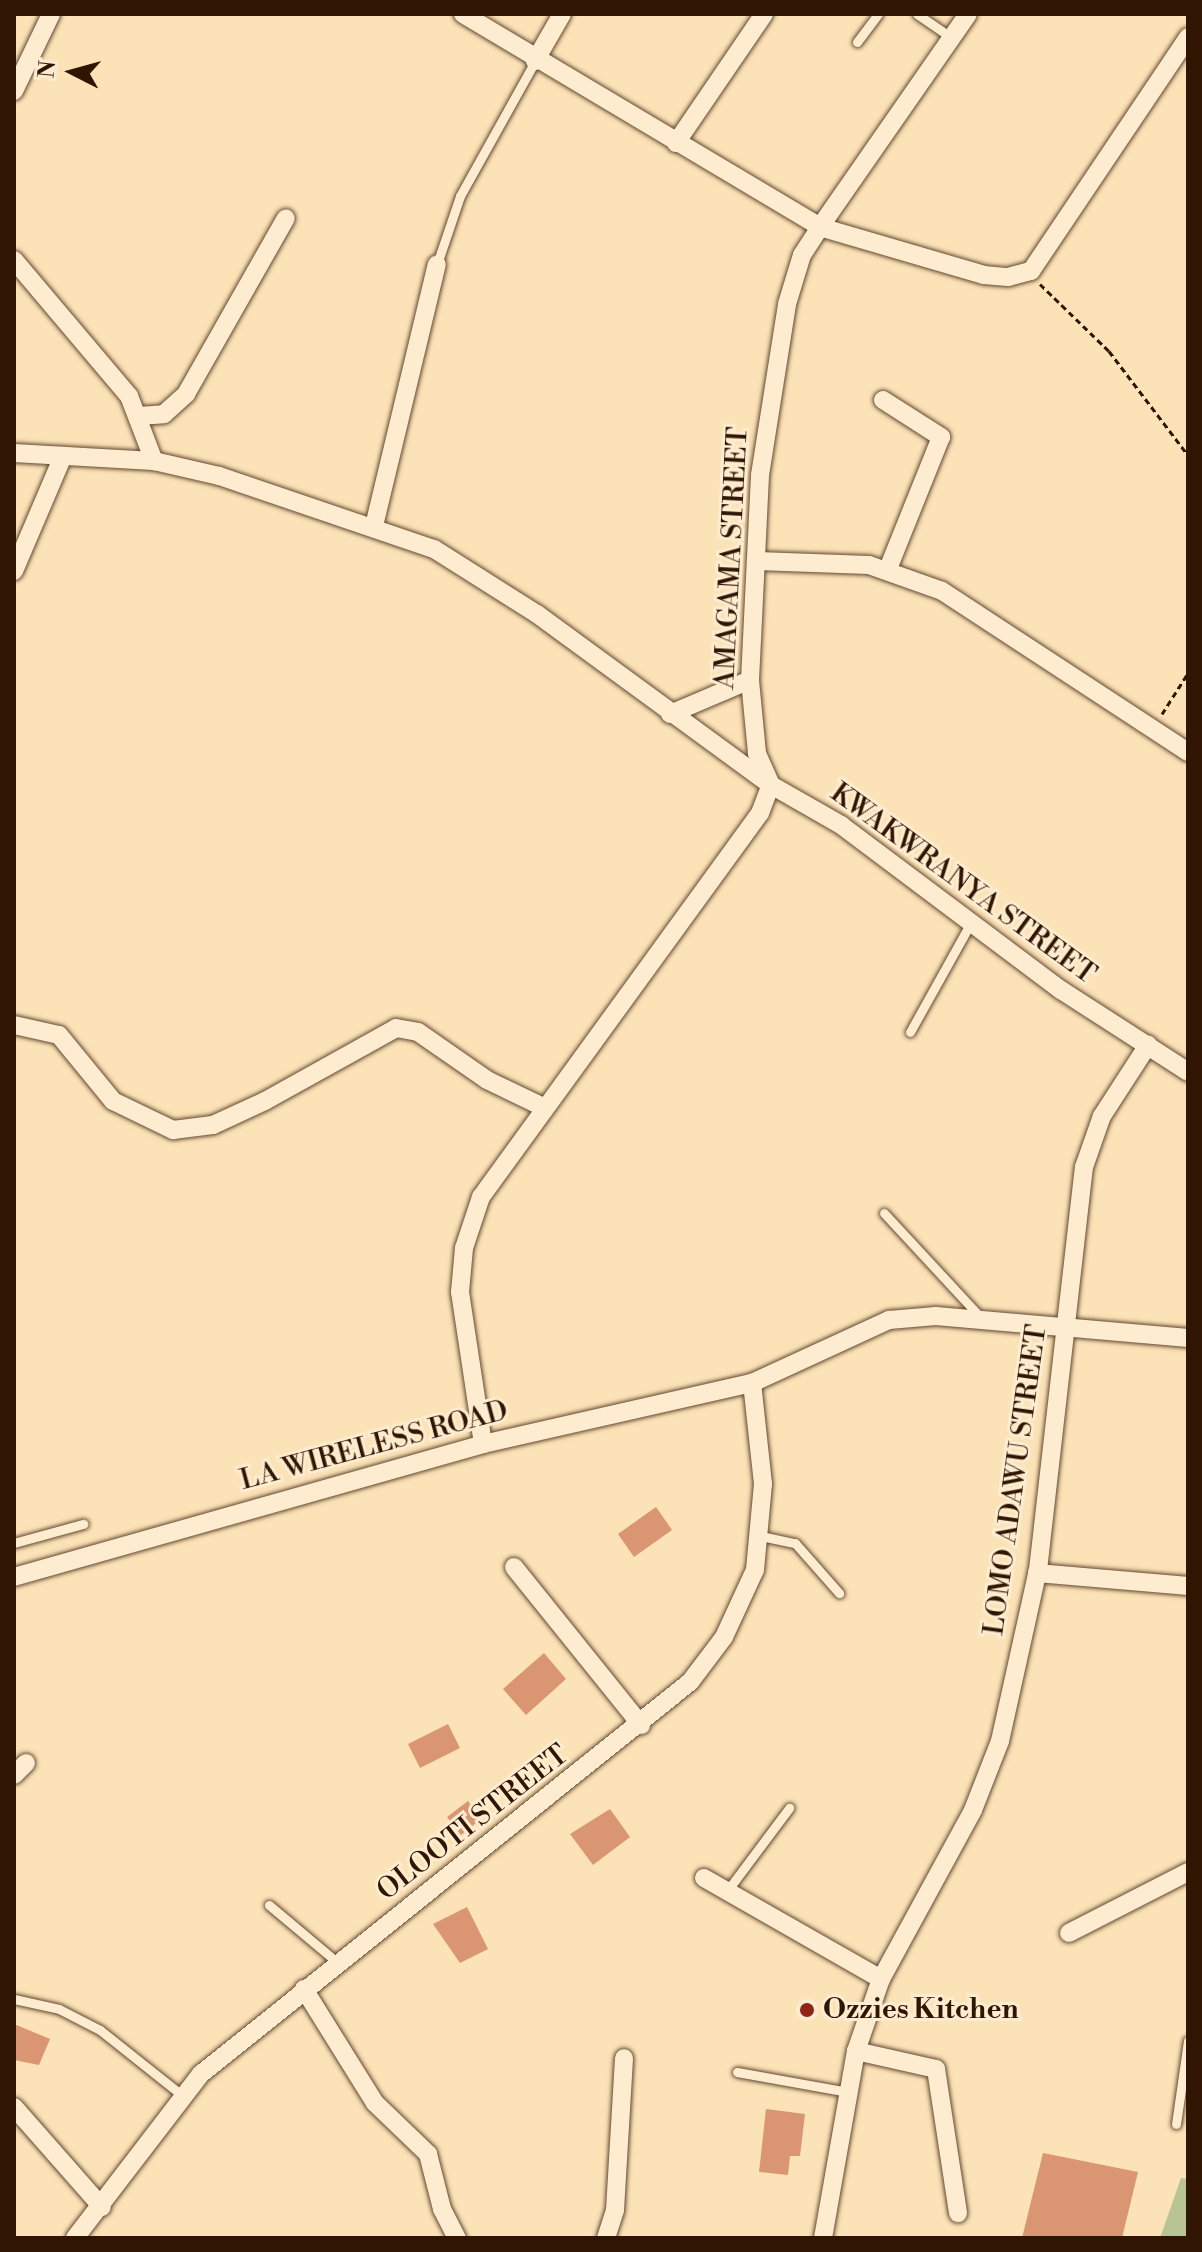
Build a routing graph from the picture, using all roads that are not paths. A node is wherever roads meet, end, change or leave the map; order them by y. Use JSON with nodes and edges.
{"nodes":[{"id":1,"x":51,"y":14,"type":"edge"},
{"id":2,"x":463,"y":14,"type":"edge"},
{"id":3,"x":562,"y":14,"type":"edge"},
{"id":4,"x":764,"y":14,"type":"edge"},
{"id":5,"x":878,"y":14,"type":"edge"},
{"id":6,"x":917,"y":14,"type":"edge"},
{"id":7,"x":968,"y":14,"type":"edge"},
{"id":8,"x":1188,"y":37,"type":"edge"},
{"id":9,"x":952,"y":38,"type":"junction"},
{"id":10,"x":857,"y":42,"type":"dead end"},
{"id":11,"x":535,"y":61,"type":"junction"},
{"id":12,"x":14,"y":91,"type":"edge"},
{"id":13,"x":676,"y":143,"type":"junction"},
{"id":14,"x":286,"y":218,"type":"dead end"},
{"id":15,"x":820,"y":227,"type":"junction"},
{"id":16,"x":14,"y":260,"type":"edge"},
{"id":17,"x":437,"y":264,"type":"joint"},
{"id":18,"x":883,"y":400,"type":"dead end"},
{"id":19,"x":138,"y":416,"type":"junction"},
{"id":20,"x":14,"y":453,"type":"edge"},
{"id":21,"x":63,"y":456,"type":"junction"},
{"id":22,"x":154,"y":461,"type":"junction"},
{"id":23,"x":374,"y":526,"type":"junction"},
{"id":24,"x":757,"y":561,"type":"junction"},
{"id":25,"x":14,"y":571,"type":"edge"},
{"id":26,"x":887,"y":571,"type":"junction"},
{"id":27,"x":750,"y":680,"type":"junction"},
{"id":28,"x":670,"y":714,"type":"junction"},
{"id":29,"x":1188,"y":752,"type":"edge"},
{"id":30,"x":771,"y":785,"type":"junction"},
{"id":31,"x":970,"y":924,"type":"junction"},
{"id":32,"x":14,"y":1025,"type":"edge"},
{"id":33,"x":910,"y":1032,"type":"dead end"},
{"id":34,"x":1148,"y":1045,"type":"junction"},
{"id":35,"x":1188,"y":1072,"type":"edge"},
{"id":36,"x":543,"y":1107,"type":"junction"},
{"id":37,"x":884,"y":1213,"type":"dead end"},
{"id":38,"x":982,"y":1319,"type":"junction"},
{"id":39,"x":1066,"y":1326,"type":"junction"},
{"id":40,"x":1188,"y":1338,"type":"edge"},
{"id":41,"x":752,"y":1383,"type":"junction"},
{"id":42,"x":483,"y":1444,"type":"junction"},
{"id":43,"x":83,"y":1524,"type":"dead end"},
{"id":44,"x":761,"y":1536,"type":"junction"},
{"id":45,"x":14,"y":1543,"type":"edge"},
{"id":46,"x":514,"y":1567,"type":"dead end"},
{"id":47,"x":17,"y":1571,"type":"edge"},
{"id":48,"x":1037,"y":1573,"type":"junction"},
{"id":49,"x":1188,"y":1586,"type":"edge"},
{"id":50,"x":839,"y":1593,"type":"dead end"},
{"id":51,"x":641,"y":1725,"type":"junction"},
{"id":52,"x":789,"y":1808,"type":"dead end"},
{"id":53,"x":1188,"y":1872,"type":"edge"},
{"id":54,"x":704,"y":1878,"type":"dead end"},
{"id":55,"x":727,"y":1891,"type":"junction"},
{"id":56,"x":269,"y":1905,"type":"dead end"},
{"id":57,"x":1069,"y":1933,"type":"dead end"},
{"id":58,"x":338,"y":1963,"type":"junction"},
{"id":59,"x":881,"y":1979,"type":"junction"},
{"id":60,"x":304,"y":1989,"type":"junction"},
{"id":61,"x":14,"y":1999,"type":"edge"},
{"id":62,"x":1188,"y":2041,"type":"edge"},
{"id":63,"x":856,"y":2051,"type":"junction"},
{"id":64,"x":624,"y":2058,"type":"dead end"},
{"id":65,"x":737,"y":2072,"type":"dead end"},
{"id":66,"x":848,"y":2092,"type":"junction"},
{"id":67,"x":183,"y":2096,"type":"junction"},
{"id":68,"x":14,"y":2107,"type":"edge"},
{"id":69,"x":1176,"y":2124,"type":"dead end"},
{"id":70,"x":102,"y":2207,"type":"junction"},
{"id":71,"x":958,"y":2213,"type":"dead end"},
{"id":72,"x":97,"y":2231,"type":"edge"},
{"id":73,"x":75,"y":2238,"type":"edge"},
{"id":74,"x":457,"y":2238,"type":"edge"},
{"id":75,"x":606,"y":2238,"type":"edge"},
{"id":76,"x":823,"y":2238,"type":"edge"}],
"edges":[{"from":1,"to":12,"type":"street"},
{"from":2,"to":11,"type":"street"},
{"from":3,"to":11,"type":"street"},
{"from":4,"to":13,"type":"street"},
{"from":5,"to":10,"type":"lane"},
{"from":6,"to":9,"type":"lane"},
{"from":7,"to":9,"type":"street","name":"AMAGAMA STREET"},
{"from":8,"to":15,"type":"street"},
{"from":9,"to":15,"type":"street","name":"AMAGAMA STREET"},
{"from":11,"to":13,"type":"street"},
{"from":11,"to":17,"type":"lane"},
{"from":13,"to":15,"type":"street"},
{"from":14,"to":19,"type":"street"},
{"from":15,"to":24,"type":"street","name":"AMAGAMA STREET"},
{"from":16,"to":19,"type":"street"},
{"from":17,"to":23,"type":"street"},
{"from":18,"to":26,"type":"street"},
{"from":19,"to":22,"type":"street"},
{"from":20,"to":21,"type":"street","name":"KWAKWRANYA STREET"},
{"from":21,"to":22,"type":"street","name":"KWAKWRANYA STREET"},
{"from":21,"to":25,"type":"street"},
{"from":22,"to":23,"type":"street","name":"KWAKWRANYA STREET"},
{"from":23,"to":28,"type":"street","name":"KWAKWRANYA STREET"},
{"from":24,"to":26,"type":"street"},
{"from":24,"to":27,"type":"street","name":"AMAGAMA STREET"},
{"from":26,"to":29,"type":"street"},
{"from":27,"to":28,"type":"street"},
{"from":27,"to":30,"type":"street","name":"AMAGAMA STREET"},
{"from":28,"to":30,"type":"street","name":"KWAKWRANYA STREET"},
{"from":30,"to":31,"type":"street","name":"KWAKWRANYA STREET"},
{"from":30,"to":36,"type":"street"},
{"from":31,"to":33,"type":"lane"},
{"from":31,"to":34,"type":"street","name":"KWAKWRANYA STREET"},
{"from":32,"to":36,"type":"street"},
{"from":34,"to":35,"type":"street","name":"KWAKWRANYA STREET"},
{"from":34,"to":39,"type":"street","name":"LOMO ADAWU STREET"},
{"from":36,"to":42,"type":"street"},
{"from":37,"to":38,"type":"lane"},
{"from":38,"to":39,"type":"street","name":"LA WIRELESS ROAD"},
{"from":38,"to":41,"type":"street","name":"LA WIRELESS ROAD"},
{"from":39,"to":40,"type":"street","name":"LA WIRELESS ROAD"},
{"from":39,"to":48,"type":"street","name":"LOMO ADAWU STREET"},
{"from":41,"to":42,"type":"street","name":"LA WIRELESS ROAD"},
{"from":41,"to":44,"type":"street","name":"OLOOTI STREET"},
{"from":42,"to":47,"type":"street","name":"LA WIRELESS ROAD"},
{"from":43,"to":45,"type":"lane"},
{"from":44,"to":50,"type":"lane"},
{"from":44,"to":51,"type":"street","name":"OLOOTI STREET"},
{"from":46,"to":51,"type":"street"},
{"from":48,"to":49,"type":"street"},
{"from":48,"to":59,"type":"street","name":"LOMO ADAWU STREET"},
{"from":51,"to":58,"type":"street","name":"OLOOTI STREET"},
{"from":52,"to":55,"type":"lane"},
{"from":53,"to":57,"type":"street"},
{"from":54,"to":55,"type":"street"},
{"from":55,"to":59,"type":"street"},
{"from":56,"to":58,"type":"lane"},
{"from":58,"to":60,"type":"street","name":"OLOOTI STREET"},
{"from":59,"to":63,"type":"street","name":"LOMO ADAWU STREET"},
{"from":60,"to":67,"type":"street","name":"OLOOTI STREET"},
{"from":60,"to":74,"type":"street"},
{"from":61,"to":67,"type":"lane"},
{"from":62,"to":69,"type":"lane"},
{"from":63,"to":66,"type":"street","name":"LOMO ADAWU STREET"},
{"from":63,"to":71,"type":"street"},
{"from":64,"to":75,"type":"street"},
{"from":65,"to":66,"type":"lane"},
{"from":66,"to":76,"type":"street","name":"LOMO ADAWU STREET"},
{"from":67,"to":70,"type":"street","name":"OLOOTI STREET"},
{"from":68,"to":70,"type":"street"},
{"from":70,"to":72,"type":"street","name":"OLOOTI STREET"},
{"from":72,"to":73,"type":"street","name":"OLOOTI STREET"}]}
